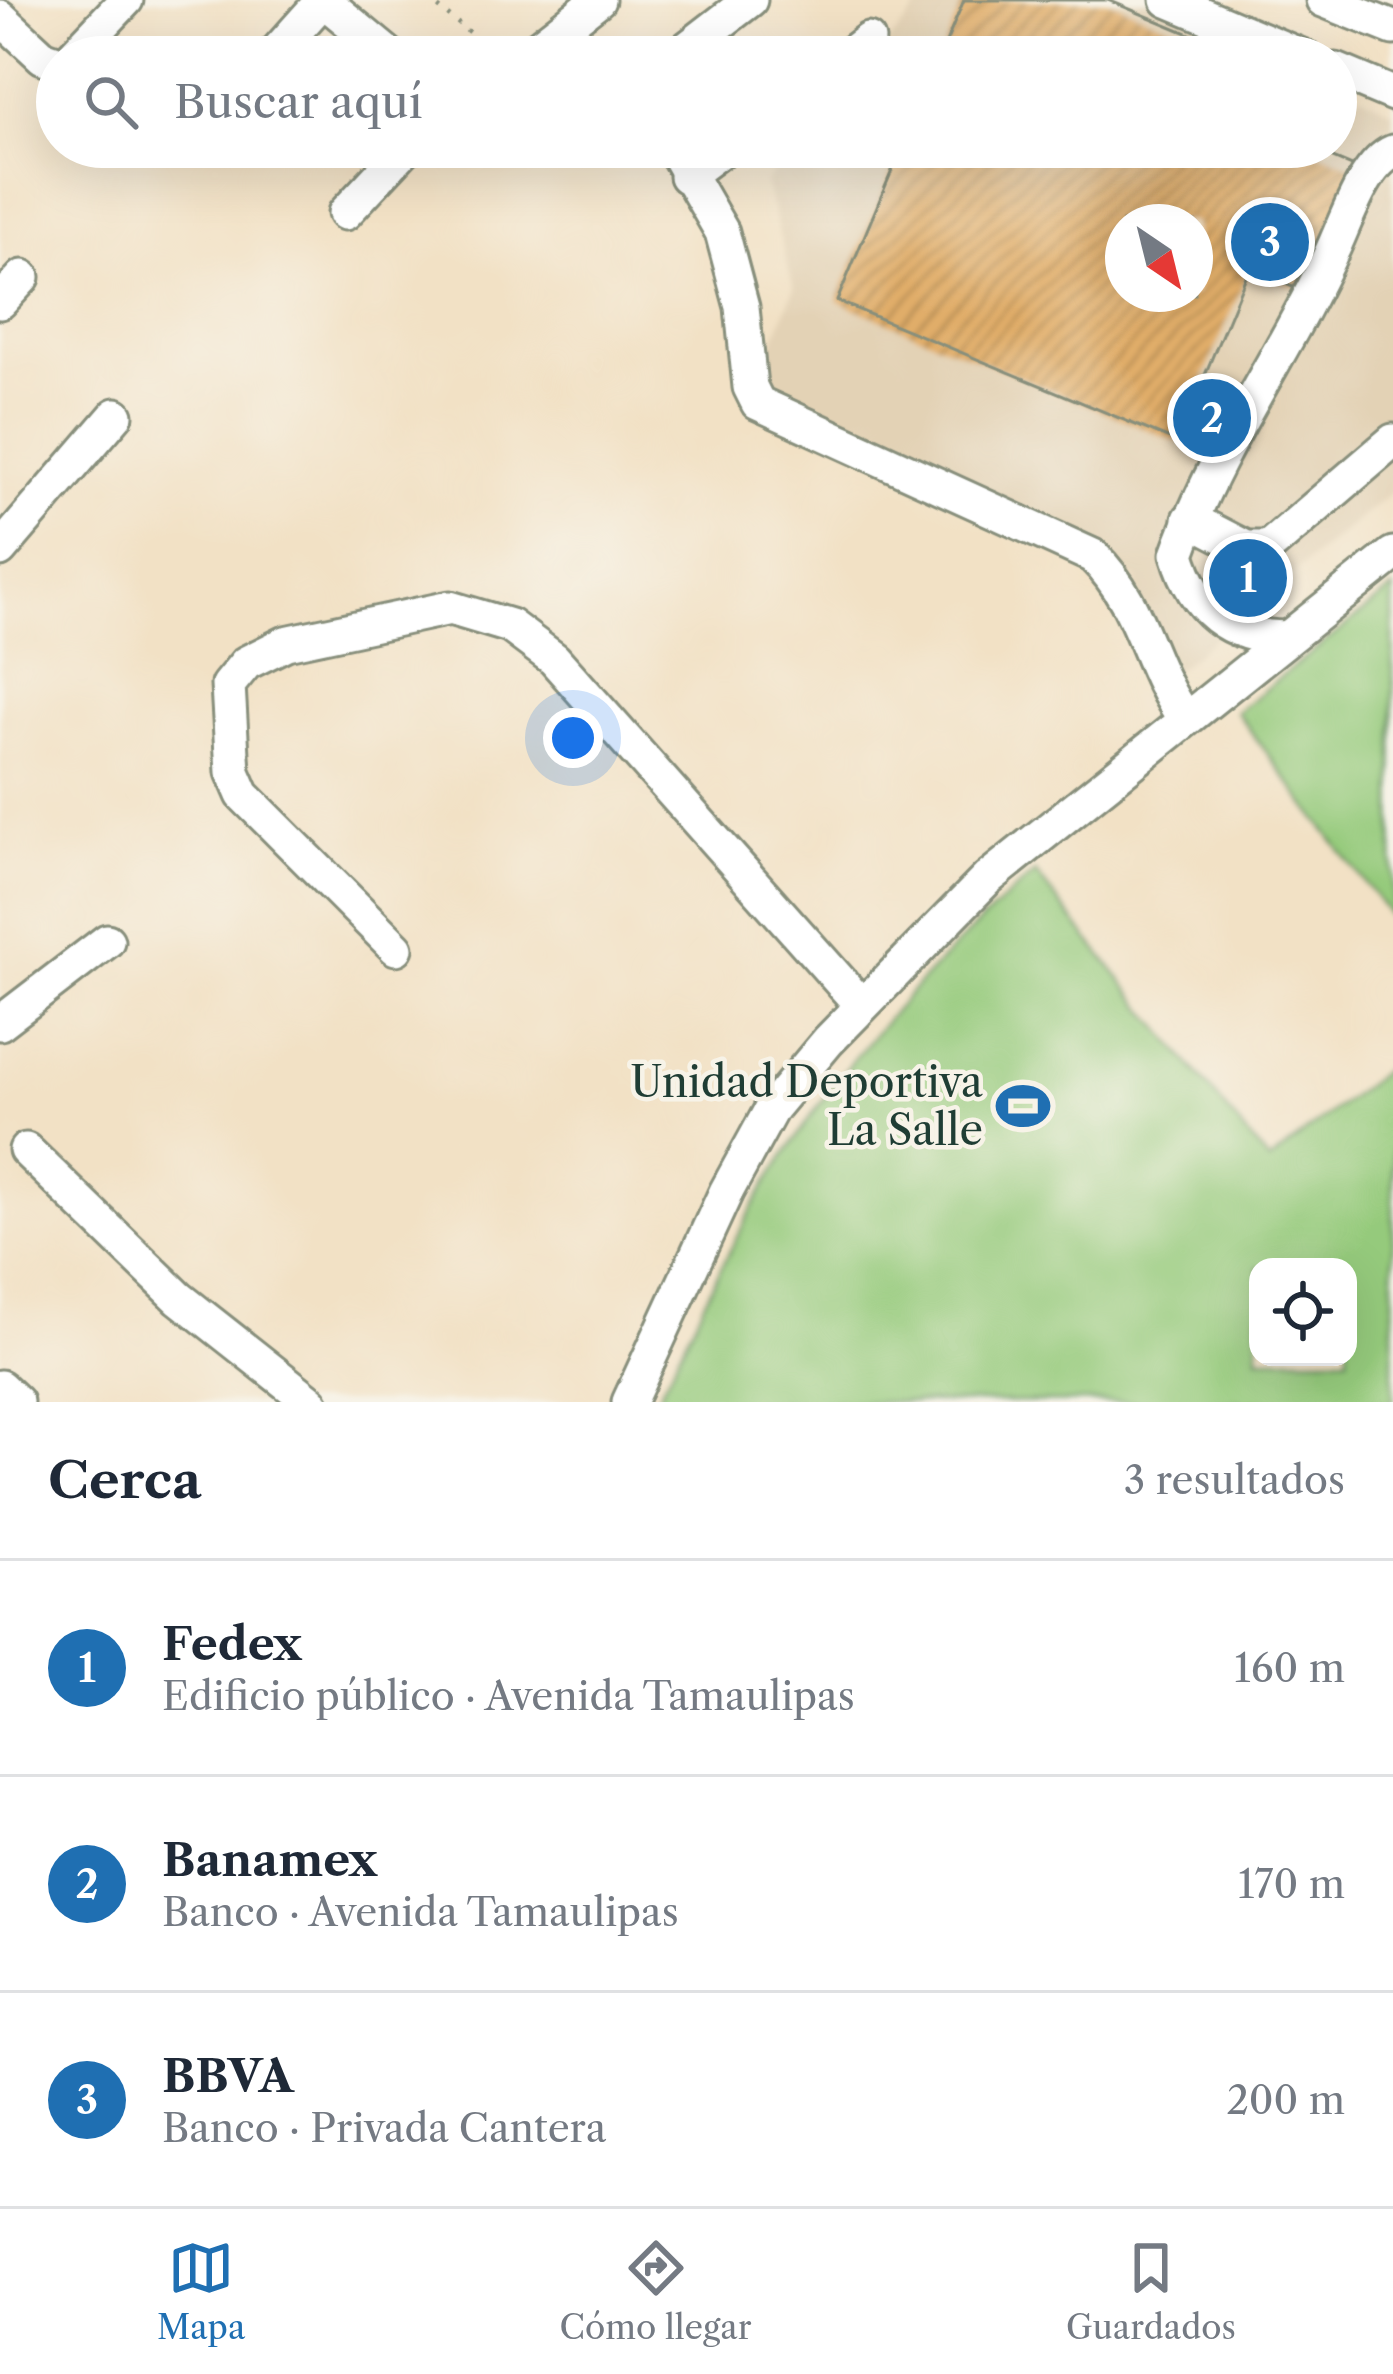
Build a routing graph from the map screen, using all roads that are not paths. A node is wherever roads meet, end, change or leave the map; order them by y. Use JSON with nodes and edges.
{"nodes":[{"id":1,"x":323,"y":0,"type":"edge"},
{"id":2,"x":598,"y":0,"type":"edge"},
{"id":3,"x":749,"y":0,"type":"edge"},
{"id":4,"x":1168,"y":0,"type":"edge"},
{"id":5,"x":1323,"y":0,"type":"edge"},
{"id":6,"x":110,"y":6,"type":"edge"},
{"id":7,"x":0,"y":17,"type":"edge"},
{"id":8,"x":1393,"y":28,"type":"edge"},
{"id":9,"x":86,"y":36,"type":"edge"},
{"id":10,"x":291,"y":36,"type":"edge"},
{"id":11,"x":367,"y":36,"type":"edge"},
{"id":12,"x":552,"y":36,"type":"edge"},
{"id":13,"x":703,"y":36,"type":"edge"},
{"id":14,"x":1254,"y":36,"type":"edge"},
{"id":15,"x":36,"y":50,"type":"edge"},
{"id":16,"x":1357,"y":79,"type":"edge"},
{"id":17,"x":1393,"y":94,"type":"edge"},
{"id":18,"x":1393,"y":152,"type":"edge"},
{"id":19,"x":387,"y":168,"type":"edge"},
{"id":20,"x":684,"y":168,"type":"edge"},
{"id":21,"x":345,"y":213,"type":"dead end"},
{"id":22,"x":116,"y":415,"type":"dead end"},
{"id":23,"x":1393,"y":441,"type":"edge"},
{"id":24,"x":1190,"y":519,"type":"junction"},
{"id":25,"x":0,"y":550,"type":"edge"},
{"id":26,"x":1393,"y":554,"type":"edge"},
{"id":27,"x":1285,"y":638,"type":"junction"},
{"id":28,"x":1185,"y":719,"type":"junction"},
{"id":29,"x":107,"y":941,"type":"dead end"},
{"id":30,"x":396,"y":948,"type":"dead end"},
{"id":31,"x":862,"y":1006,"type":"junction"},
{"id":32,"x":0,"y":1022,"type":"edge"},
{"id":33,"x":26,"y":1150,"type":"dead end"},
{"id":34,"x":0,"y":1387,"type":"edge"},
{"id":35,"x":16,"y":1402,"type":"edge"},
{"id":36,"x":311,"y":1402,"type":"edge"},
{"id":37,"x":629,"y":1402,"type":"edge"}],
"edges":[{"from":1,"to":10,"type":"street"},
{"from":1,"to":11,"type":"street"},
{"from":2,"to":12,"type":"street"},
{"from":3,"to":13,"type":"street"},
{"from":4,"to":14,"type":"street"},
{"from":5,"to":8,"type":"street"},
{"from":6,"to":9,"type":"street"},
{"from":7,"to":15,"type":"street"},
{"from":16,"to":17,"type":"street"},
{"from":18,"to":24,"type":"street"},
{"from":19,"to":21,"type":"street"},
{"from":20,"to":28,"type":"street"},
{"from":22,"to":25,"type":"street"},
{"from":23,"to":24,"type":"street"},
{"from":24,"to":27,"type":"street"},
{"from":26,"to":27,"type":"street"},
{"from":27,"to":28,"type":"street"},
{"from":28,"to":31,"type":"street"},
{"from":29,"to":32,"type":"street"},
{"from":30,"to":31,"type":"street"},
{"from":31,"to":37,"type":"street"},
{"from":33,"to":36,"type":"street"},
{"from":34,"to":35,"type":"street"}]}
